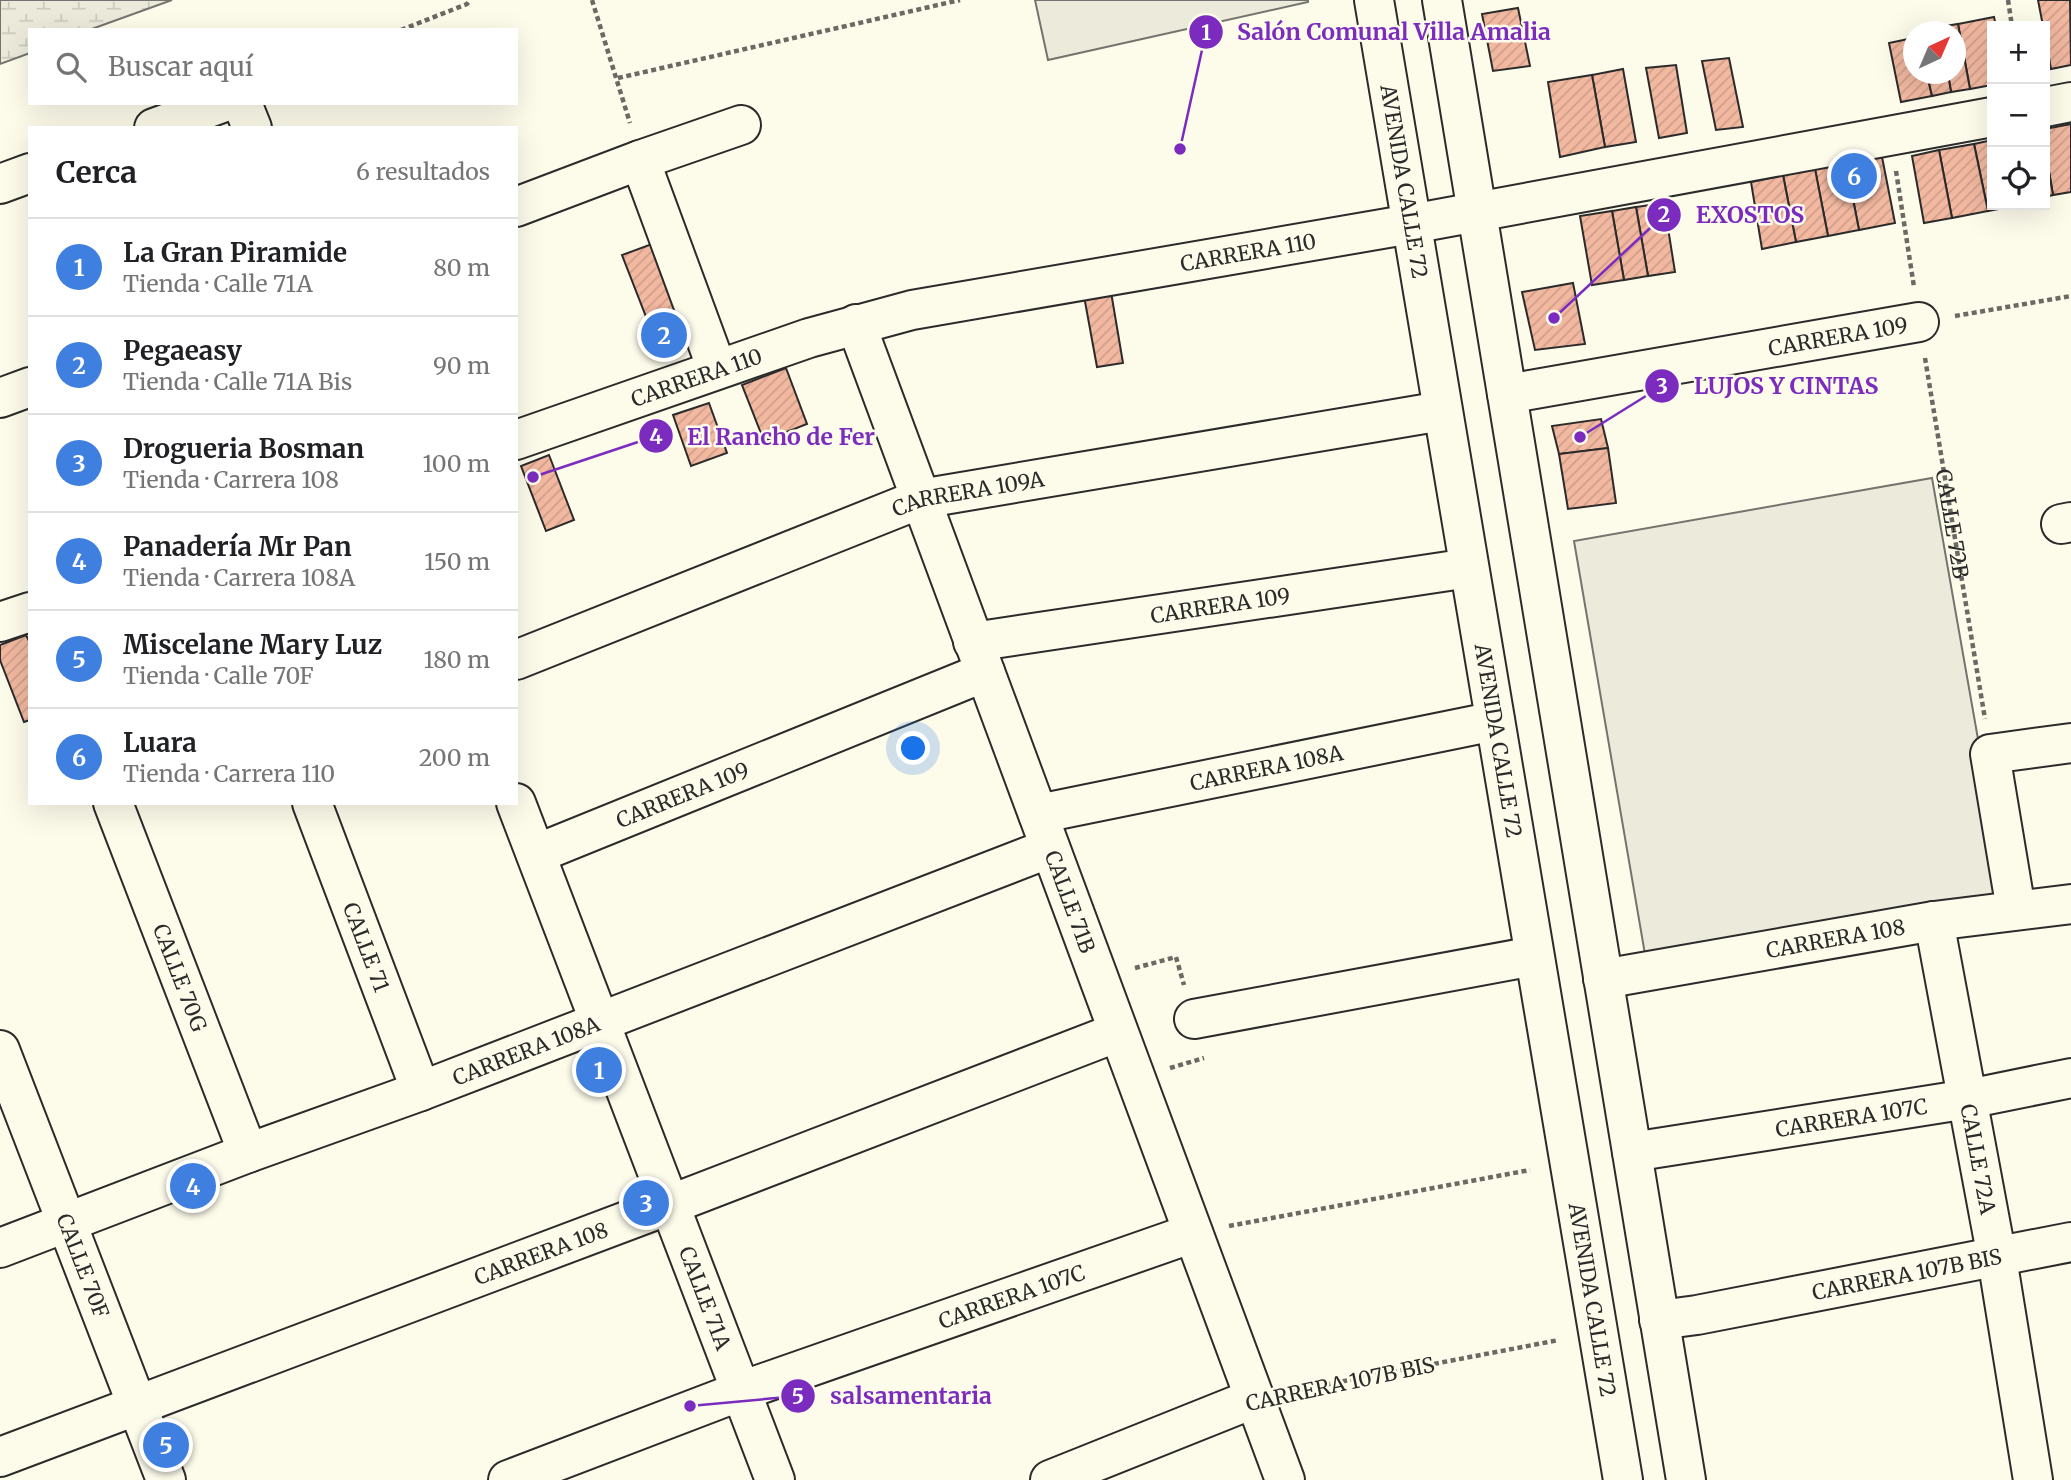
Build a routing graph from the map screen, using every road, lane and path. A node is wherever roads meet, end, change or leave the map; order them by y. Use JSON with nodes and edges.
{"nodes":[{"id":1,"x":470,"y":0,"type":"edge"},
{"id":2,"x":592,"y":0,"type":"edge"},
{"id":3,"x":960,"y":0,"type":"edge"},
{"id":4,"x":1374,"y":0,"type":"edge"},
{"id":5,"x":1442,"y":0,"type":"edge"},
{"id":6,"x":2008,"y":0,"type":"edge"},
{"id":7,"x":2011,"y":21,"type":"edge"},
{"id":8,"x":406,"y":28,"type":"edge"},
{"id":9,"x":618,"y":78,"type":"junction"},
{"id":10,"x":2071,"y":102,"type":"edge"},
{"id":11,"x":217,"y":105,"type":"edge"},
{"id":12,"x":243,"y":105,"type":"edge"},
{"id":13,"x":2050,"y":106,"type":"edge"},
{"id":14,"x":1987,"y":118,"type":"edge"},
{"id":15,"x":741,"y":125,"type":"dead end"},
{"id":16,"x":160,"y":126,"type":"edge"},
{"id":17,"x":251,"y":126,"type":"edge"},
{"id":18,"x":1890,"y":136,"type":"junction"},
{"id":19,"x":640,"y":160,"type":"junction"},
{"id":20,"x":28,"y":174,"type":"edge"},
{"id":21,"x":0,"y":184,"type":"edge"},
{"id":22,"x":518,"y":206,"type":"edge"},
{"id":23,"x":1477,"y":211,"type":"junction"},
{"id":24,"x":1411,"y":224,"type":"junction"},
{"id":25,"x":2071,"y":296,"type":"edge"},
{"id":26,"x":1919,"y":322,"type":"junction"},
{"id":27,"x":856,"y":324,"type":"junction"},
{"id":28,"x":717,"y":369,"type":"junction"},
{"id":29,"x":28,"y":388,"type":"edge"},
{"id":30,"x":1507,"y":394,"type":"junction"},
{"id":31,"x":0,"y":398,"type":"edge"},
{"id":32,"x":1442,"y":411,"type":"junction"},
{"id":33,"x":518,"y":439,"type":"edge"},
{"id":34,"x":920,"y":499,"type":"junction"},
{"id":35,"x":1469,"y":568,"type":"junction"},
{"id":36,"x":28,"y":613,"type":"edge"},
{"id":37,"x":0,"y":622,"type":"edge"},
{"id":38,"x":979,"y":657,"type":"junction"},
{"id":39,"x":518,"y":659,"type":"edge"},
{"id":40,"x":1495,"y":721,"type":"junction"},
{"id":41,"x":2071,"y":743,"type":"edge"},
{"id":42,"x":1990,"y":754,"type":"junction"},
{"id":43,"x":114,"y":805,"type":"edge"},
{"id":44,"x":313,"y":805,"type":"edge"},
{"id":45,"x":517,"y":805,"type":"edge"},
{"id":46,"x":1044,"y":831,"type":"junction"},
{"id":47,"x":536,"y":854,"type":"junction"},
{"id":48,"x":2071,"y":904,"type":"edge"},
{"id":49,"x":2015,"y":910,"type":"junction"},
{"id":50,"x":1934,"y":921,"type":"junction"},
{"id":51,"x":1534,"y":956,"type":"junction"},
{"id":52,"x":1603,"y":979,"type":"junction"},
{"id":53,"x":1194,"y":1019,"type":"dead end"},
{"id":54,"x":599,"y":1022,"type":"junction"},
{"id":55,"x":1118,"y":1032,"type":"junction"},
{"id":56,"x":0,"y":1050,"type":"edge"},
{"id":57,"x":2071,"y":1078,"type":"edge"},
{"id":58,"x":421,"y":1091,"type":"junction"},
{"id":59,"x":1968,"y":1099,"type":"junction"},
{"id":60,"x":1632,"y":1152,"type":"junction"},
{"id":61,"x":248,"y":1153,"type":"junction"},
{"id":62,"x":1530,"y":1170,"type":"dead end"},
{"id":63,"x":669,"y":1205,"type":"junction"},
{"id":64,"x":67,"y":1222,"type":"junction"},
{"id":65,"x":1193,"y":1233,"type":"junction"},
{"id":66,"x":2071,"y":1242,"type":"edge"},
{"id":67,"x":0,"y":1248,"type":"edge"},
{"id":68,"x":1997,"y":1258,"type":"junction"},
{"id":69,"x":1659,"y":1320,"type":"junction"},
{"id":70,"x":1559,"y":1340,"type":"dead end"},
{"id":71,"x":741,"y":1391,"type":"junction"},
{"id":72,"x":1255,"y":1398,"type":"junction"},
{"id":73,"x":137,"y":1406,"type":"junction"},
{"id":74,"x":0,"y":1457,"type":"edge"},
{"id":75,"x":166,"y":1480,"type":"edge"},
{"id":76,"x":508,"y":1480,"type":"edge"},
{"id":77,"x":775,"y":1480,"type":"edge"},
{"id":78,"x":1050,"y":1480,"type":"edge"},
{"id":79,"x":1285,"y":1480,"type":"edge"},
{"id":80,"x":1621,"y":1480,"type":"edge"},
{"id":81,"x":1686,"y":1480,"type":"edge"},
{"id":82,"x":2033,"y":1480,"type":"edge"}],
"edges":[{"from":1,"to":8,"type":"path"},
{"from":2,"to":9,"type":"path"},
{"from":3,"to":9,"type":"path"},
{"from":4,"to":24,"type":"street","name":"AVENIDA CALLE 72"},
{"from":5,"to":23,"type":"street"},
{"from":6,"to":7,"type":"path"},
{"from":9,"to":19,"type":"path"},
{"from":10,"to":13,"type":"street"},
{"from":11,"to":16,"type":"street"},
{"from":12,"to":17,"type":"street"},
{"from":14,"to":18,"type":"street","name":"CARRERA 110"},
{"from":15,"to":19,"type":"street"},
{"from":18,"to":23,"type":"street","name":"CARRERA 110"},
{"from":18,"to":26,"type":"path","name":"CALLE 72B"},
{"from":19,"to":22,"type":"street"},
{"from":19,"to":28,"type":"street"},
{"from":20,"to":21,"type":"street"},
{"from":23,"to":24,"type":"street","name":"CARRERA 110"},
{"from":23,"to":30,"type":"street"},
{"from":24,"to":27,"type":"street","name":"CARRERA 110"},
{"from":24,"to":32,"type":"street","name":"AVENIDA CALLE 72"},
{"from":25,"to":26,"type":"path"},
{"from":26,"to":30,"type":"street","name":"CARRERA 109"},
{"from":26,"to":42,"type":"path","name":"CALLE 72B"},
{"from":27,"to":28,"type":"street","name":"CARRERA 110"},
{"from":27,"to":34,"type":"street","name":"CALLE 71B"},
{"from":28,"to":33,"type":"street","name":"CARRERA 110"},
{"from":29,"to":31,"type":"street"},
{"from":30,"to":52,"type":"street"},
{"from":32,"to":34,"type":"street","name":"CARRERA 109A"},
{"from":32,"to":35,"type":"street","name":"AVENIDA CALLE 72"},
{"from":34,"to":38,"type":"street","name":"CALLE 71B"},
{"from":34,"to":39,"type":"street","name":"CARRERA 109A"},
{"from":35,"to":38,"type":"street","name":"CARRERA 109"},
{"from":35,"to":40,"type":"street","name":"AVENIDA CALLE 72"},
{"from":36,"to":37,"type":"street"},
{"from":38,"to":46,"type":"street","name":"CALLE 71B"},
{"from":38,"to":47,"type":"street","name":"CARRERA 109"},
{"from":40,"to":46,"type":"street","name":"CARRERA 108A"},
{"from":40,"to":51,"type":"street","name":"AVENIDA CALLE 72"},
{"from":41,"to":42,"type":"street"},
{"from":42,"to":49,"type":"street"},
{"from":43,"to":61,"type":"street","name":"CALLE 70G"},
{"from":44,"to":58,"type":"street","name":"CALLE 71"},
{"from":45,"to":47,"type":"street","name":"CALLE 71A"},
{"from":46,"to":54,"type":"street","name":"CARRERA 108A"},
{"from":46,"to":55,"type":"street","name":"CALLE 71B"},
{"from":47,"to":54,"type":"street","name":"CALLE 71A"},
{"from":48,"to":49,"type":"street","name":"CARRERA 108"},
{"from":49,"to":50,"type":"street","name":"CARRERA 108"},
{"from":50,"to":52,"type":"street","name":"CARRERA 108"},
{"from":50,"to":59,"type":"street","name":"CALLE 72A"},
{"from":51,"to":53,"type":"street"},
{"from":51,"to":80,"type":"street","name":"AVENIDA CALLE 72"},
{"from":52,"to":60,"type":"street"},
{"from":54,"to":58,"type":"street","name":"CARRERA 108A"},
{"from":54,"to":63,"type":"street","name":"CALLE 71A"},
{"from":55,"to":63,"type":"street","name":"CARRERA 108"},
{"from":55,"to":65,"type":"street","name":"CALLE 71B"},
{"from":56,"to":64,"type":"street","name":"CALLE 70F"},
{"from":57,"to":59,"type":"street","name":"CARRERA 107C"},
{"from":58,"to":61,"type":"street","name":"CARRERA 108A"},
{"from":59,"to":60,"type":"street","name":"CARRERA 107C"},
{"from":59,"to":68,"type":"street","name":"CALLE 72A"},
{"from":60,"to":69,"type":"street"},
{"from":61,"to":64,"type":"street","name":"CARRERA 108A"},
{"from":62,"to":65,"type":"path"},
{"from":63,"to":71,"type":"street","name":"CALLE 71A"},
{"from":63,"to":73,"type":"street","name":"CARRERA 108"},
{"from":64,"to":67,"type":"street","name":"CARRERA 108A"},
{"from":64,"to":73,"type":"street","name":"CALLE 70F"},
{"from":65,"to":71,"type":"street","name":"CARRERA 107C"},
{"from":65,"to":72,"type":"street","name":"CALLE 71B"},
{"from":66,"to":68,"type":"street","name":"CARRERA 107B BIS"},
{"from":68,"to":69,"type":"street","name":"CARRERA 107B BIS"},
{"from":68,"to":82,"type":"street","name":"CALLE 72A"},
{"from":69,"to":81,"type":"street"},
{"from":70,"to":72,"type":"path","name":"CARRERA 107B BIS"},
{"from":71,"to":76,"type":"street","name":"CARRERA 107C"},
{"from":71,"to":77,"type":"street","name":"CALLE 71A"},
{"from":72,"to":78,"type":"street","name":"CARRERA 107B BIS"},
{"from":72,"to":79,"type":"street","name":"CALLE 71B"},
{"from":73,"to":74,"type":"street","name":"CARRERA 108"},
{"from":73,"to":75,"type":"street","name":"CALLE 70F"}]}
